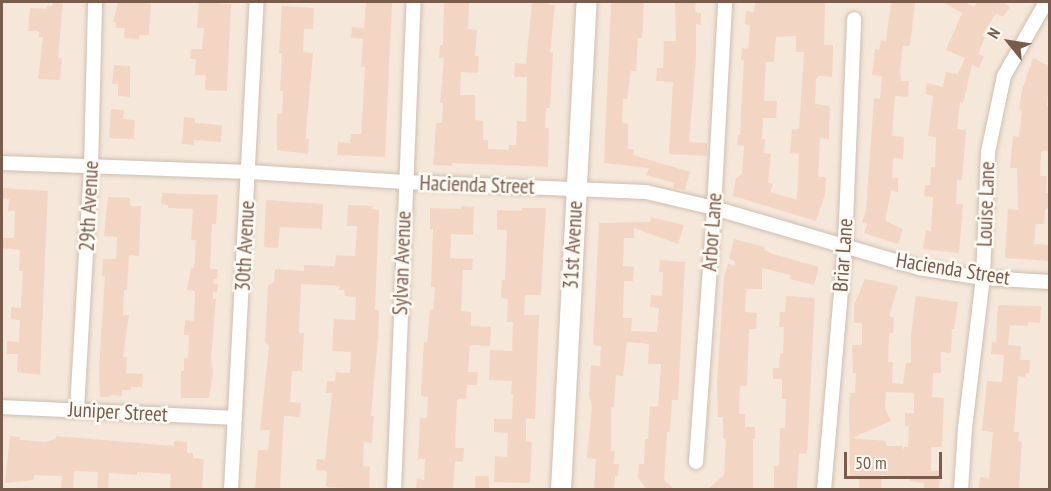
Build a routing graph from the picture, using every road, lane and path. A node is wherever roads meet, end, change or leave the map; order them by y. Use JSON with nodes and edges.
{"nodes":[{"id":1,"x":95,"y":2,"type":"edge"},
{"id":2,"x":257,"y":2,"type":"edge"},
{"id":3,"x":414,"y":2,"type":"edge"},
{"id":4,"x":587,"y":2,"type":"edge"},
{"id":5,"x":724,"y":2,"type":"edge"},
{"id":6,"x":1046,"y":2,"type":"edge"},
{"id":7,"x":854,"y":20,"type":"dead end"},
{"id":8,"x":2,"y":163,"type":"edge"},
{"id":9,"x":91,"y":168,"type":"junction"},
{"id":10,"x":250,"y":172,"type":"junction"},
{"id":11,"x":405,"y":182,"type":"junction"},
{"id":12,"x":576,"y":188,"type":"junction"},
{"id":13,"x":714,"y":208,"type":"junction"},
{"id":14,"x":844,"y":247,"type":"junction"},
{"id":15,"x":983,"y":278,"type":"junction"},
{"id":16,"x":1050,"y":282,"type":"edge"},
{"id":17,"x":2,"y":407,"type":"edge"},
{"id":18,"x":76,"y":410,"type":"junction"},
{"id":19,"x":235,"y":418,"type":"junction"},
{"id":20,"x":696,"y":462,"type":"dead end"},
{"id":21,"x":231,"y":489,"type":"edge"},
{"id":22,"x":394,"y":489,"type":"edge"},
{"id":23,"x":561,"y":489,"type":"edge"},
{"id":24,"x":824,"y":489,"type":"edge"},
{"id":25,"x":961,"y":489,"type":"edge"}],
"edges":[{"from":1,"to":9,"type":"street","name":"29th Avenue"},
{"from":2,"to":10,"type":"street","name":"30th Avenue"},
{"from":3,"to":11,"type":"street","name":"Sylvan Avenue"},
{"from":4,"to":12,"type":"street","name":"31st Avenue"},
{"from":5,"to":13,"type":"street","name":"Arbor Lane"},
{"from":6,"to":15,"type":"street","name":"Louise Lane"},
{"from":7,"to":14,"type":"street","name":"Briar Lane"},
{"from":8,"to":9,"type":"street","name":"Hacienda Street"},
{"from":9,"to":10,"type":"street","name":"Hacienda Street"},
{"from":9,"to":18,"type":"street","name":"29th Avenue"},
{"from":10,"to":11,"type":"street","name":"Hacienda Street"},
{"from":10,"to":19,"type":"street","name":"30th Avenue"},
{"from":11,"to":12,"type":"street","name":"Hacienda Street"},
{"from":11,"to":22,"type":"street","name":"Sylvan Avenue"},
{"from":12,"to":13,"type":"street","name":"Hacienda Street"},
{"from":12,"to":23,"type":"street","name":"31st Avenue"},
{"from":13,"to":14,"type":"street","name":"Hacienda Street"},
{"from":13,"to":20,"type":"street","name":"Arbor Lane"},
{"from":14,"to":15,"type":"street","name":"Hacienda Street"},
{"from":14,"to":24,"type":"street","name":"Briar Lane"},
{"from":15,"to":16,"type":"street","name":"Hacienda Street"},
{"from":15,"to":25,"type":"street","name":"Louise Lane"},
{"from":17,"to":18,"type":"street","name":"Juniper Street"},
{"from":18,"to":19,"type":"street","name":"Juniper Street"},
{"from":19,"to":21,"type":"street","name":"30th Avenue"}]}
